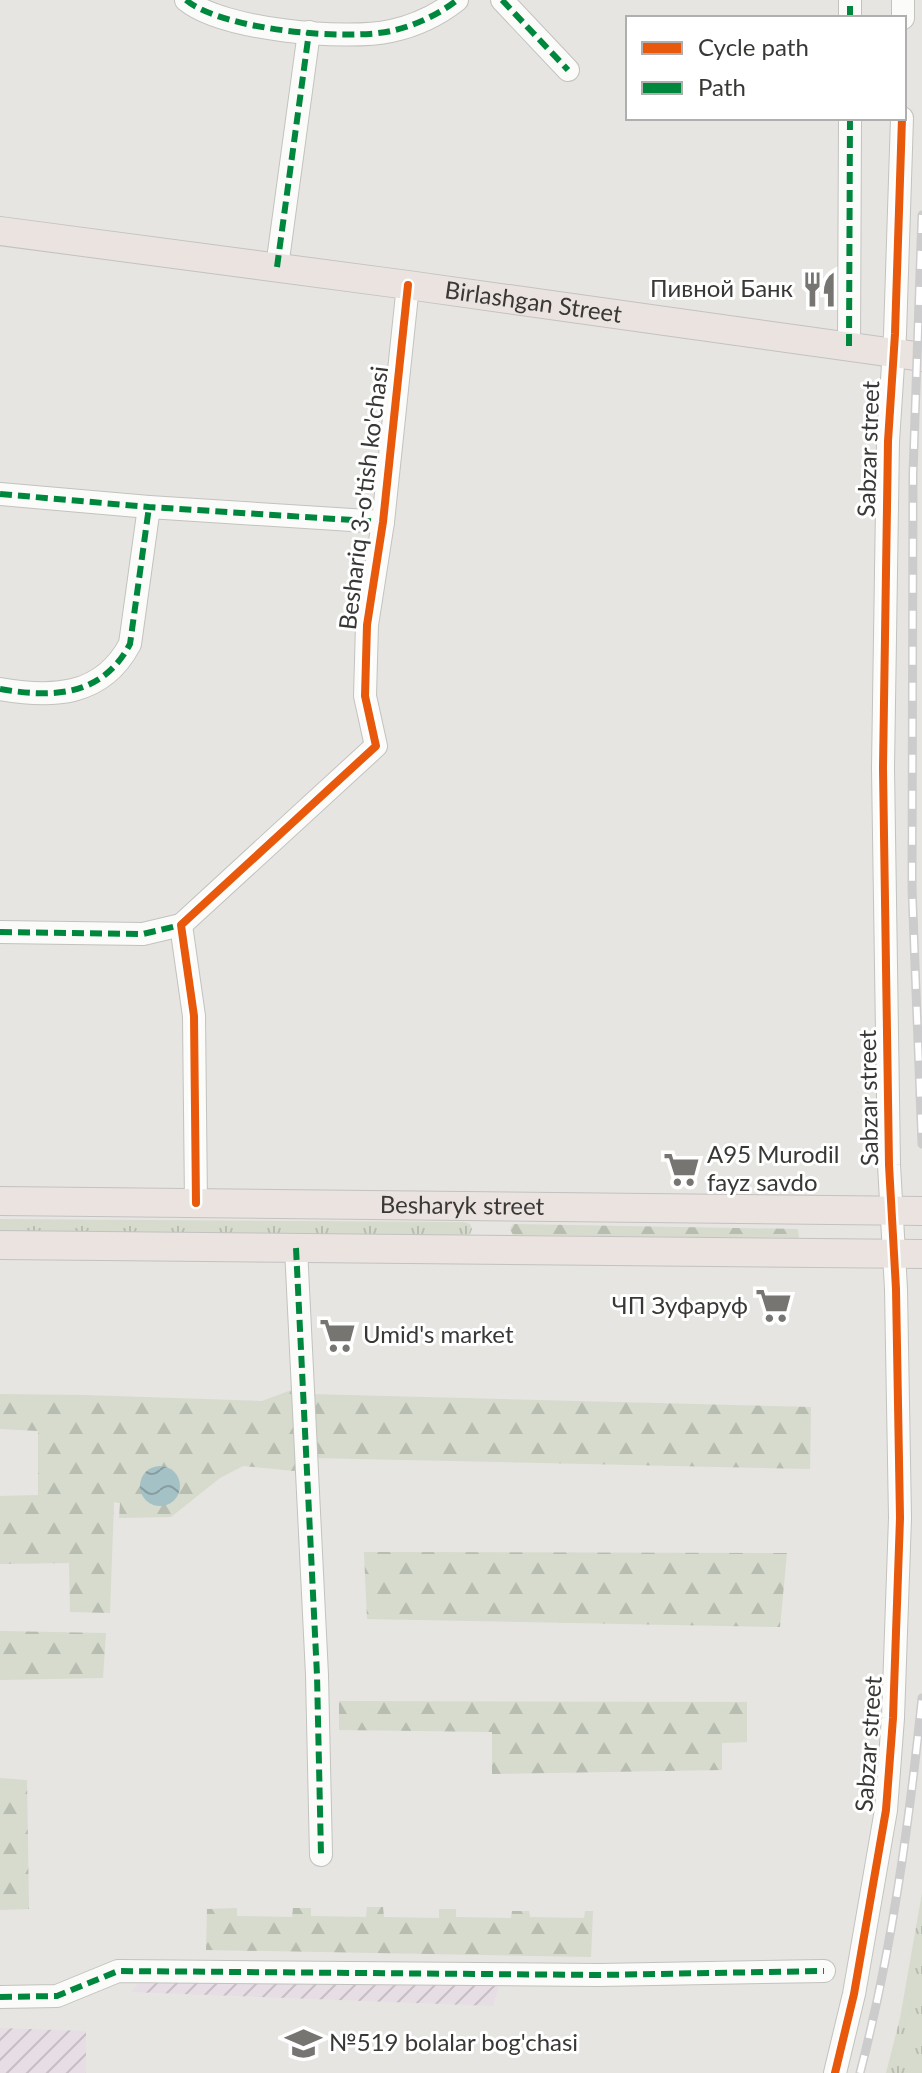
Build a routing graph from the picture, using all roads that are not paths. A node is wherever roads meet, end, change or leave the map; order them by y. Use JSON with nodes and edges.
{"nodes":[{"id":1,"x":186,"y":0,"type":"edge"},
{"id":2,"x":457,"y":0,"type":"edge"},
{"id":3,"x":502,"y":0,"type":"edge"},
{"id":4,"x":309,"y":32,"type":"junction"},
{"id":5,"x":568,"y":70,"type":"dead end"},
{"id":6,"x":850,"y":120,"type":"edge"},
{"id":7,"x":902,"y":120,"type":"edge"},
{"id":8,"x":0,"y":231,"type":"edge"},
{"id":9,"x":277,"y":267,"type":"junction"},
{"id":10,"x":408,"y":285,"type":"junction"},
{"id":11,"x":849,"y":346,"type":"junction"},
{"id":12,"x":894,"y":353,"type":"junction"},
{"id":13,"x":922,"y":357,"type":"edge"},
{"id":14,"x":0,"y":494,"type":"edge"},
{"id":15,"x":149,"y":507,"type":"junction"},
{"id":16,"x":383,"y":522,"type":"junction"},
{"id":17,"x":0,"y":689,"type":"edge"},
{"id":18,"x":181,"y":925,"type":"junction"},
{"id":19,"x":0,"y":932,"type":"edge"},
{"id":20,"x":0,"y":1201,"type":"edge"},
{"id":21,"x":196,"y":1203,"type":"junction"},
{"id":22,"x":488,"y":1206,"type":"junction"},
{"id":23,"x":892,"y":1210,"type":"junction"},
{"id":24,"x":922,"y":1211,"type":"edge"},
{"id":25,"x":0,"y":1245,"type":"edge"},
{"id":26,"x":296,"y":1248,"type":"junction"},
{"id":27,"x":490,"y":1250,"type":"junction"},
{"id":28,"x":908,"y":1254,"type":"edge"},
{"id":29,"x":321,"y":1855,"type":"dead end"},
{"id":30,"x":824,"y":1971,"type":"dead end"},
{"id":31,"x":0,"y":1997,"type":"edge"},
{"id":32,"x":835,"y":2073,"type":"edge"}],
"edges":[{"from":1,"to":4,"type":"street"},
{"from":2,"to":4,"type":"street"},
{"from":3,"to":5,"type":"street"},
{"from":4,"to":9,"type":"street"},
{"from":6,"to":11,"type":"street"},
{"from":7,"to":12,"type":"street","name":"Sabzar street"},
{"from":8,"to":9,"type":"main road","name":"Birlashgan Street"},
{"from":9,"to":10,"type":"main road","name":"Birlashgan Street"},
{"from":10,"to":11,"type":"main road","name":"Birlashgan Street"},
{"from":10,"to":16,"type":"street","name":"Beshariq 3-o'tish ko'chasi"},
{"from":11,"to":12,"type":"main road","name":"Birlashgan Street"},
{"from":12,"to":13,"type":"main road","name":"Birlashgan Street"},
{"from":12,"to":23,"type":"street","name":"Sabzar street"},
{"from":14,"to":15,"type":"street"},
{"from":15,"to":16,"type":"street"},
{"from":15,"to":17,"type":"street"},
{"from":16,"to":18,"type":"street","name":"Beshariq 3-o'tish ko'chasi"},
{"from":18,"to":19,"type":"street","name":"Beshariq 3-o'tish ko'chasi"},
{"from":18,"to":21,"type":"street"},
{"from":20,"to":21,"type":"main road","name":"Besharyk street"},
{"from":21,"to":22,"type":"main road","name":"Besharyk street"},
{"from":22,"to":23,"type":"main road","name":"Besharyk street"},
{"from":22,"to":27,"type":"main road"},
{"from":23,"to":24,"type":"main road","name":"Besharyk street"},
{"from":23,"to":28,"type":"street","name":"Sabzar street"},
{"from":25,"to":26,"type":"main road","name":"Besharyk street"},
{"from":26,"to":27,"type":"main road","name":"Besharyk street"},
{"from":26,"to":29,"type":"street"},
{"from":27,"to":28,"type":"main road","name":"Besharyk street"},
{"from":28,"to":32,"type":"street","name":"Sabzar street"},
{"from":30,"to":31,"type":"street"}]}
